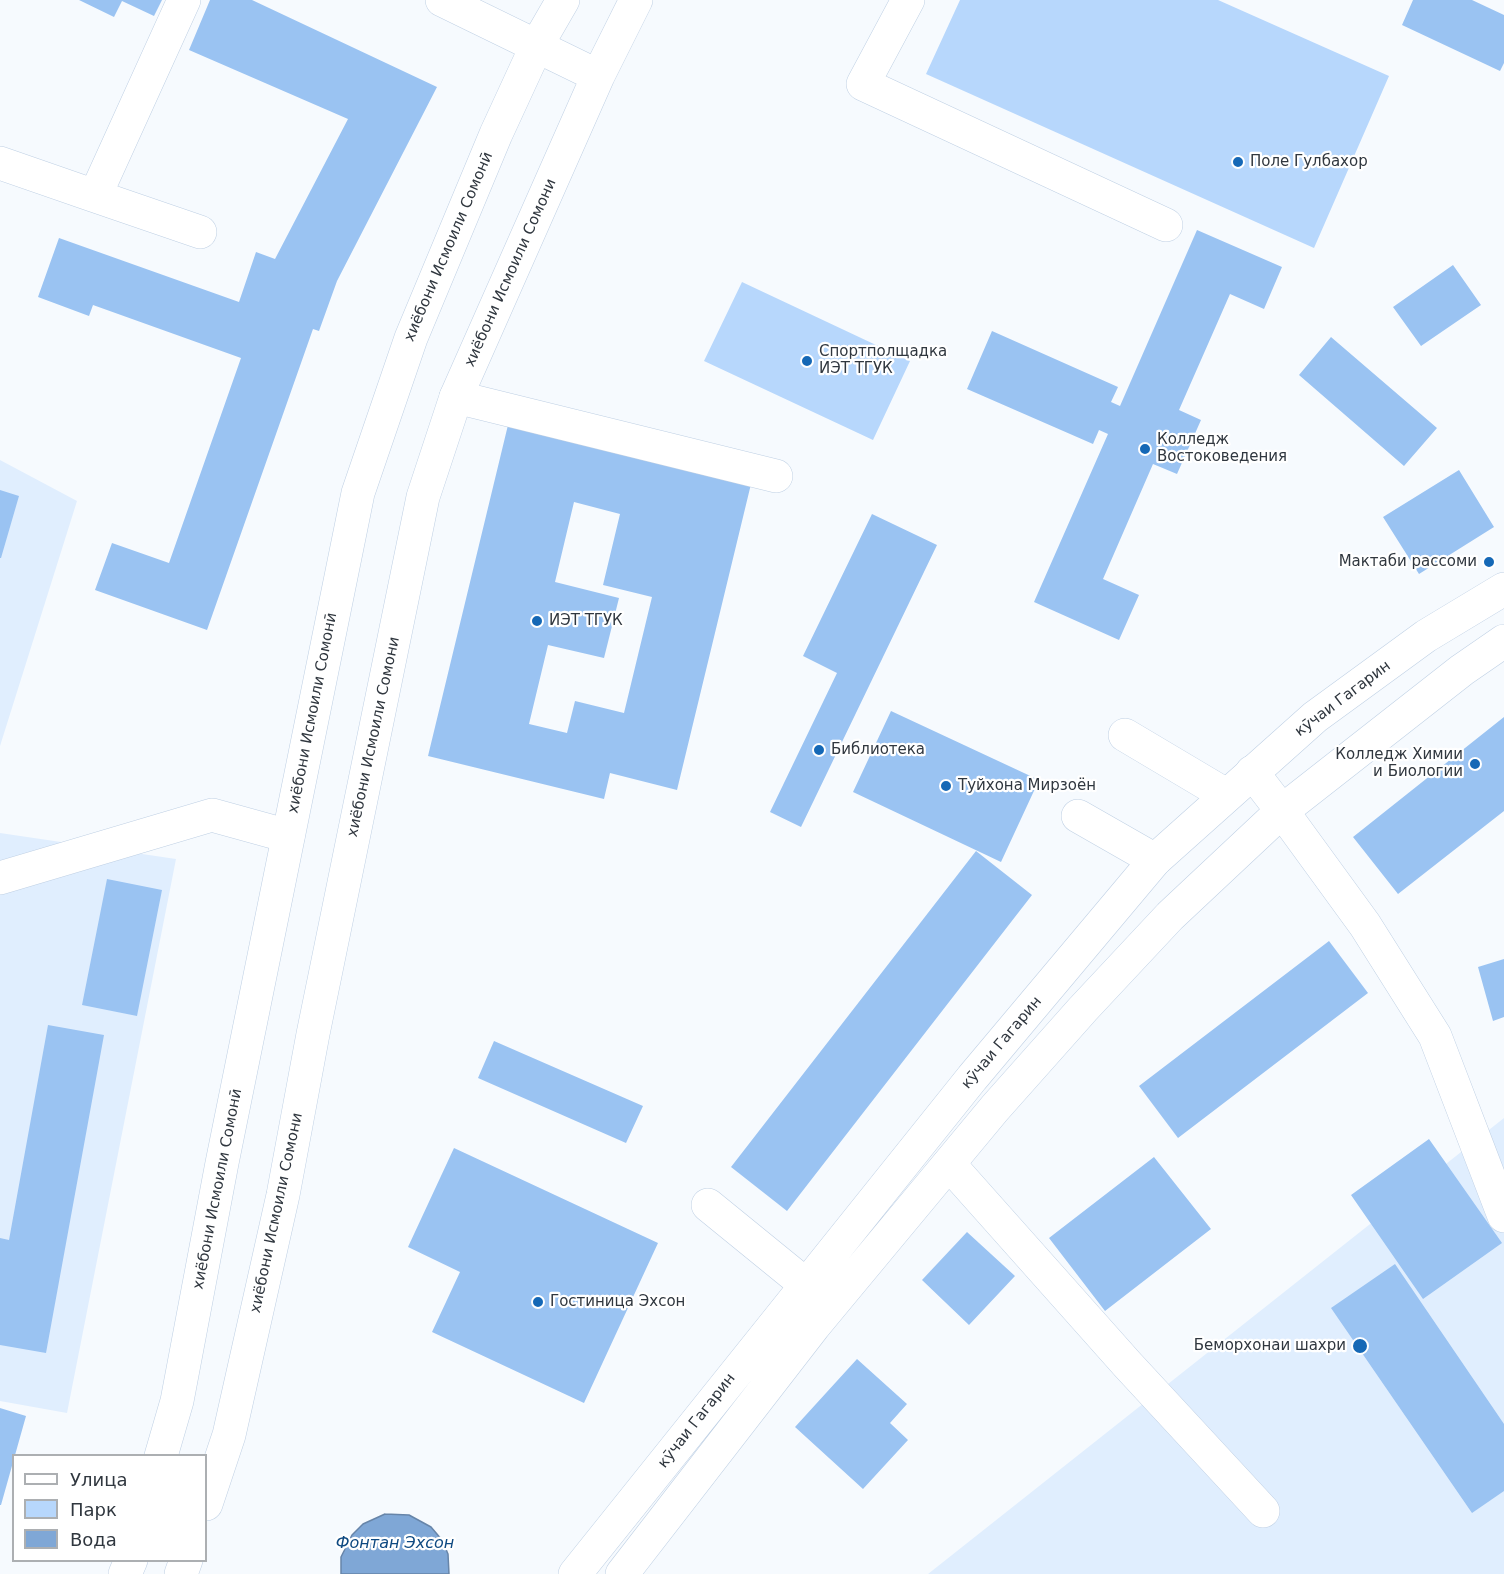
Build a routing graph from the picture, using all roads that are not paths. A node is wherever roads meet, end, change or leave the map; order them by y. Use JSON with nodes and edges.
{"nodes":[{"id":1,"x":184,"y":0,"type":"edge"},
{"id":2,"x":442,"y":0,"type":"edge"},
{"id":3,"x":562,"y":0,"type":"edge"},
{"id":4,"x":636,"y":0,"type":"edge"},
{"id":5,"x":908,"y":0,"type":"edge"},
{"id":6,"x":537,"y":45,"type":"junction"},
{"id":7,"x":597,"y":76,"type":"junction"},
{"id":8,"x":0,"y":163,"type":"edge"},
{"id":9,"x":95,"y":196,"type":"junction"},
{"id":10,"x":1166,"y":225,"type":"dead end"},
{"id":11,"x":200,"y":232,"type":"dead end"},
{"id":12,"x":456,"y":397,"type":"junction"},
{"id":13,"x":776,"y":476,"type":"dead end"},
{"id":14,"x":1504,"y":589,"type":"edge"},
{"id":15,"x":1504,"y":641,"type":"edge"},
{"id":16,"x":1125,"y":735,"type":"dead end"},
{"id":17,"x":1252,"y":772,"type":"junction"},
{"id":18,"x":1226,"y":795,"type":"junction"},
{"id":19,"x":1282,"y":811,"type":"junction"},
{"id":20,"x":1078,"y":816,"type":"dead end"},
{"id":21,"x":288,"y":836,"type":"junction"},
{"id":22,"x":1155,"y":860,"type":"junction"},
{"id":23,"x":0,"y":878,"type":"edge"},
{"id":24,"x":949,"y":1164,"type":"junction"},
{"id":25,"x":708,"y":1205,"type":"dead end"},
{"id":26,"x":1504,"y":1216,"type":"edge"},
{"id":27,"x":805,"y":1284,"type":"junction"},
{"id":28,"x":161,"y":1454,"type":"edge"},
{"id":29,"x":207,"y":1501,"type":"edge"},
{"id":30,"x":1263,"y":1511,"type":"dead end"},
{"id":31,"x":575,"y":1574,"type":"edge"},
{"id":32,"x":622,"y":1574,"type":"edge"}],
"edges":[{"from":1,"to":9,"type":"main road"},
{"from":2,"to":6,"type":"main road"},
{"from":3,"to":6,"type":"main road","name":"хиёбони Исмоили Сомонӣ"},
{"from":4,"to":7,"type":"main road","name":"хиёбони Исмоили Сомони"},
{"from":5,"to":10,"type":"main road"},
{"from":6,"to":7,"type":"main road"},
{"from":6,"to":21,"type":"main road","name":"хиёбони Исмоили Сомонӣ"},
{"from":7,"to":12,"type":"main road","name":"хиёбони Исмоили Сомони"},
{"from":8,"to":9,"type":"main road"},
{"from":9,"to":11,"type":"main road"},
{"from":12,"to":13,"type":"main road"},
{"from":12,"to":29,"type":"main road","name":"хиёбони Исмоили Сомони"},
{"from":14,"to":17,"type":"main road","name":"кӯчаи Гагарин"},
{"from":15,"to":19,"type":"main road"},
{"from":16,"to":18,"type":"main road"},
{"from":17,"to":18,"type":"main road","name":"кӯчаи Гагарин"},
{"from":17,"to":19,"type":"main road"},
{"from":18,"to":22,"type":"main road","name":"кӯчаи Гагарин"},
{"from":19,"to":24,"type":"main road"},
{"from":19,"to":26,"type":"main road"},
{"from":20,"to":22,"type":"main road"},
{"from":21,"to":23,"type":"main road"},
{"from":21,"to":28,"type":"main road","name":"хиёбони Исмоили Сомонӣ"},
{"from":22,"to":27,"type":"main road","name":"кӯчаи Гагарин"},
{"from":24,"to":30,"type":"main road"},
{"from":24,"to":32,"type":"main road"},
{"from":25,"to":27,"type":"main road"},
{"from":27,"to":31,"type":"main road","name":"кӯчаи Гагарин"}]}
